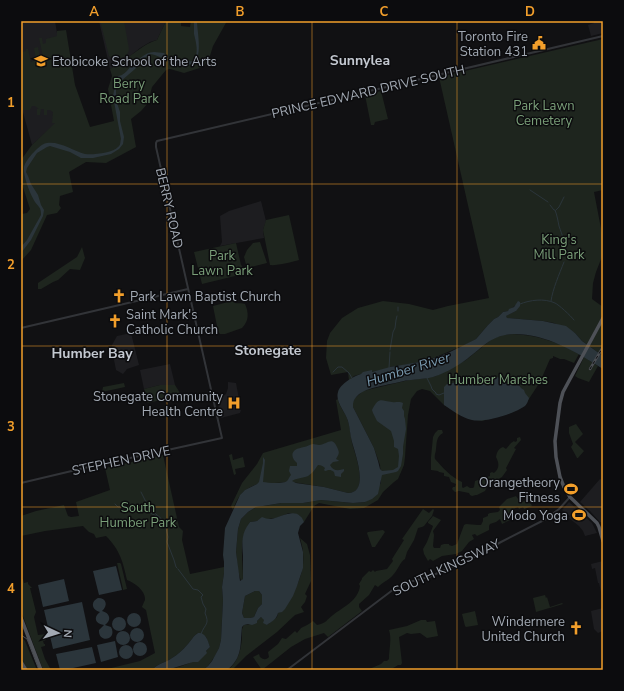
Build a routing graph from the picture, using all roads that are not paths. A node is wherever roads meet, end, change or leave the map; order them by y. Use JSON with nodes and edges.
{"nodes":[{"id":1,"x":603,"y":36,"type":"edge"},
{"id":2,"x":156,"y":142,"type":"joint"},
{"id":3,"x":188,"y":289,"type":"junction"},
{"id":4,"x":603,"y":318,"type":"edge"},
{"id":5,"x":21,"y":328,"type":"edge"},
{"id":6,"x":222,"y":438,"type":"joint"},
{"id":7,"x":21,"y":483,"type":"edge"},
{"id":8,"x":570,"y":497,"type":"junction"},
{"id":9,"x":603,"y":541,"type":"edge"},
{"id":10,"x":21,"y":618,"type":"edge"},
{"id":11,"x":21,"y":662,"type":"edge"},
{"id":12,"x":26,"y":670,"type":"edge"},
{"id":13,"x":41,"y":670,"type":"edge"},
{"id":14,"x":287,"y":670,"type":"edge"}],
"edges":[{"from":1,"to":2,"type":"street","name":"PRINCE EDWARD DRIVE SOUTH"},
{"from":2,"to":3,"type":"street","name":"BERRY ROAD"},
{"from":3,"to":5,"type":"street"},
{"from":3,"to":6,"type":"street","name":"BERRY ROAD"},
{"from":4,"to":8,"type":"main road"},
{"from":6,"to":7,"type":"street","name":"STEPHEN DRIVE"},
{"from":8,"to":9,"type":"main road"},
{"from":8,"to":14,"type":"street","name":"SOUTH KINGSWAY"},
{"from":10,"to":13,"type":"main road"},
{"from":11,"to":12,"type":"main road"}]}
